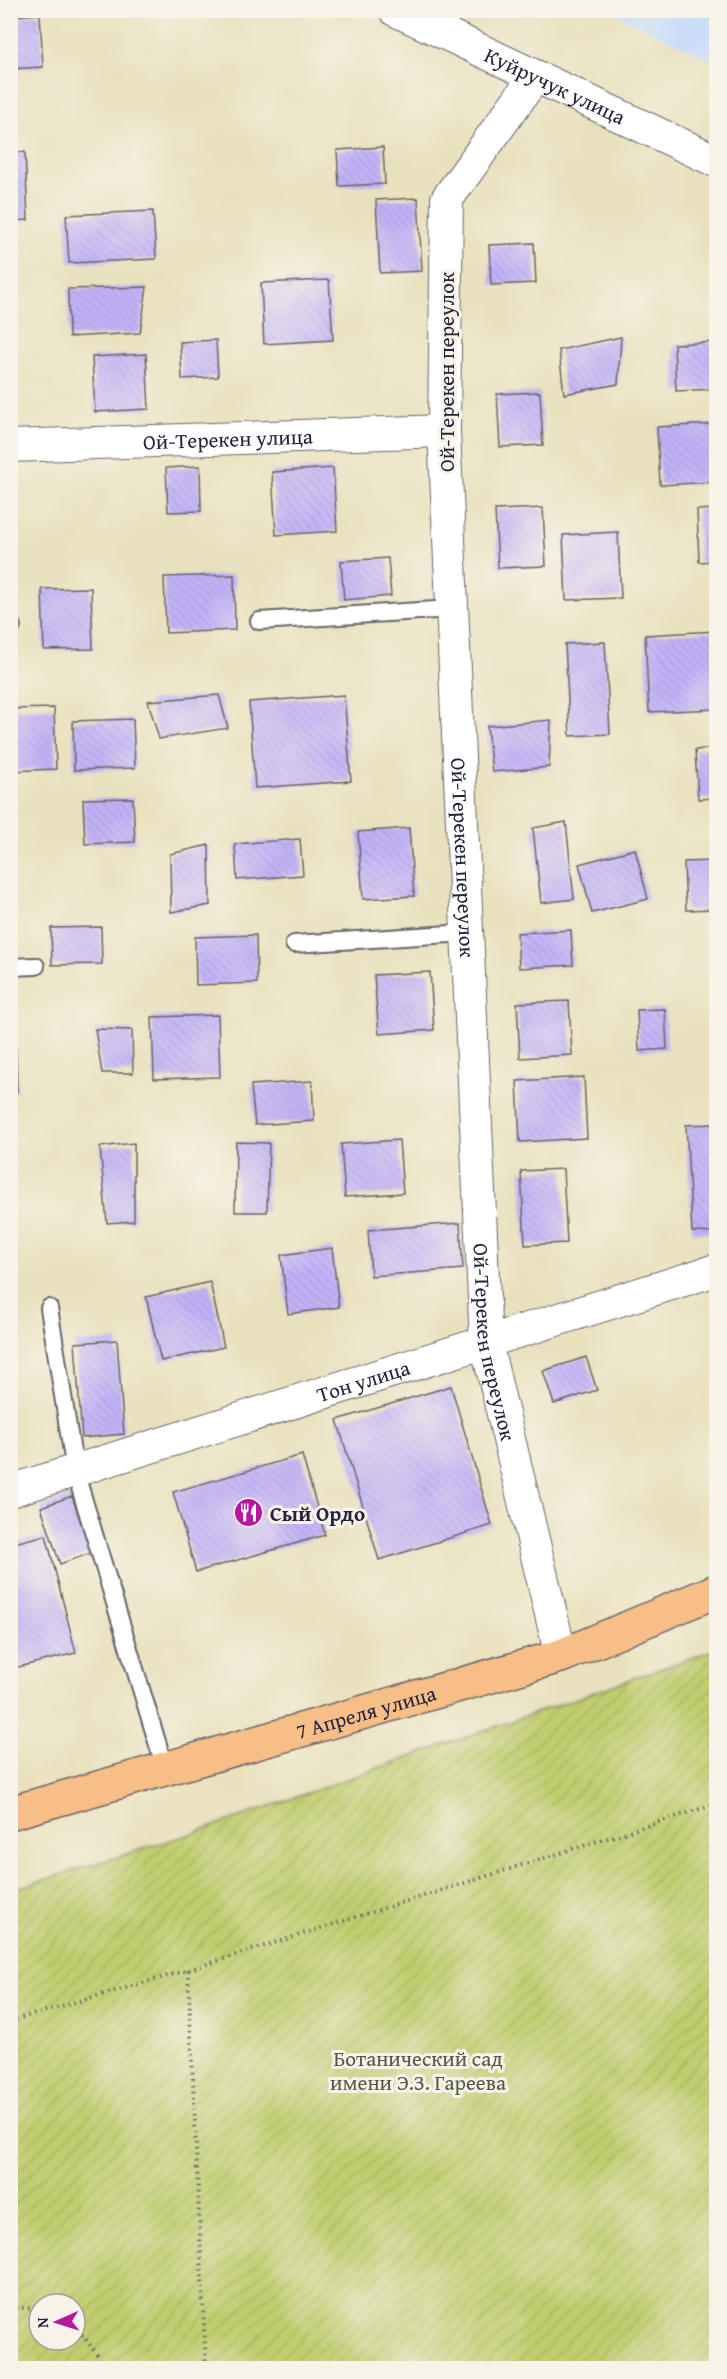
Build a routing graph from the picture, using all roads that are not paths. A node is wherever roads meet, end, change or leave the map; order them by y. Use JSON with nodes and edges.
{"nodes":[{"id":1,"x":395,"y":10,"type":"edge"},
{"id":2,"x":534,"y":78,"type":"junction"},
{"id":3,"x":717,"y":161,"type":"edge"},
{"id":4,"x":444,"y":431,"type":"junction"},
{"id":5,"x":11,"y":445,"type":"edge"},
{"id":6,"x":452,"y":609,"type":"junction"},
{"id":7,"x":259,"y":621,"type":"dead end"},
{"id":8,"x":466,"y":933,"type":"junction"},
{"id":9,"x":294,"y":944,"type":"dead end"},
{"id":10,"x":36,"y":966,"type":"dead end"},
{"id":11,"x":10,"y":967,"type":"edge"},
{"id":12,"x":717,"y":1270,"type":"edge"},
{"id":13,"x":49,"y":1308,"type":"dead end"},
{"id":14,"x":486,"y":1343,"type":"junction"},
{"id":15,"x":75,"y":1471,"type":"junction"},
{"id":16,"x":10,"y":1491,"type":"edge"},
{"id":17,"x":717,"y":1591,"type":"edge"},
{"id":18,"x":561,"y":1656,"type":"junction"},
{"id":19,"x":165,"y":1768,"type":"junction"},
{"id":20,"x":10,"y":1813,"type":"edge"}],
"edges":[{"from":1,"to":2,"type":"street","name":"Куйручук улица"},
{"from":2,"to":3,"type":"street","name":"Куйручук улица"},
{"from":2,"to":4,"type":"street","name":"Ой-Терекен переулок"},
{"from":4,"to":5,"type":"street","name":"Ой-Терекен улица"},
{"from":4,"to":6,"type":"street","name":"Ой-Терекен переулок"},
{"from":6,"to":7,"type":"lane"},
{"from":6,"to":8,"type":"street","name":"Ой-Терекен переулок"},
{"from":8,"to":9,"type":"lane"},
{"from":8,"to":14,"type":"street","name":"Ой-Терекен переулок"},
{"from":10,"to":11,"type":"lane"},
{"from":12,"to":14,"type":"street","name":"Тон улица"},
{"from":13,"to":15,"type":"lane"},
{"from":14,"to":15,"type":"street","name":"Тон улица"},
{"from":14,"to":18,"type":"street","name":"Ой-Терекен переулок"},
{"from":15,"to":16,"type":"street","name":"Тон улица"},
{"from":15,"to":19,"type":"lane"},
{"from":17,"to":18,"type":"main road","name":"7 Апреля улица"},
{"from":18,"to":19,"type":"main road","name":"7 Апреля улица"},
{"from":19,"to":20,"type":"main road","name":"7 Апреля улица"}]}
